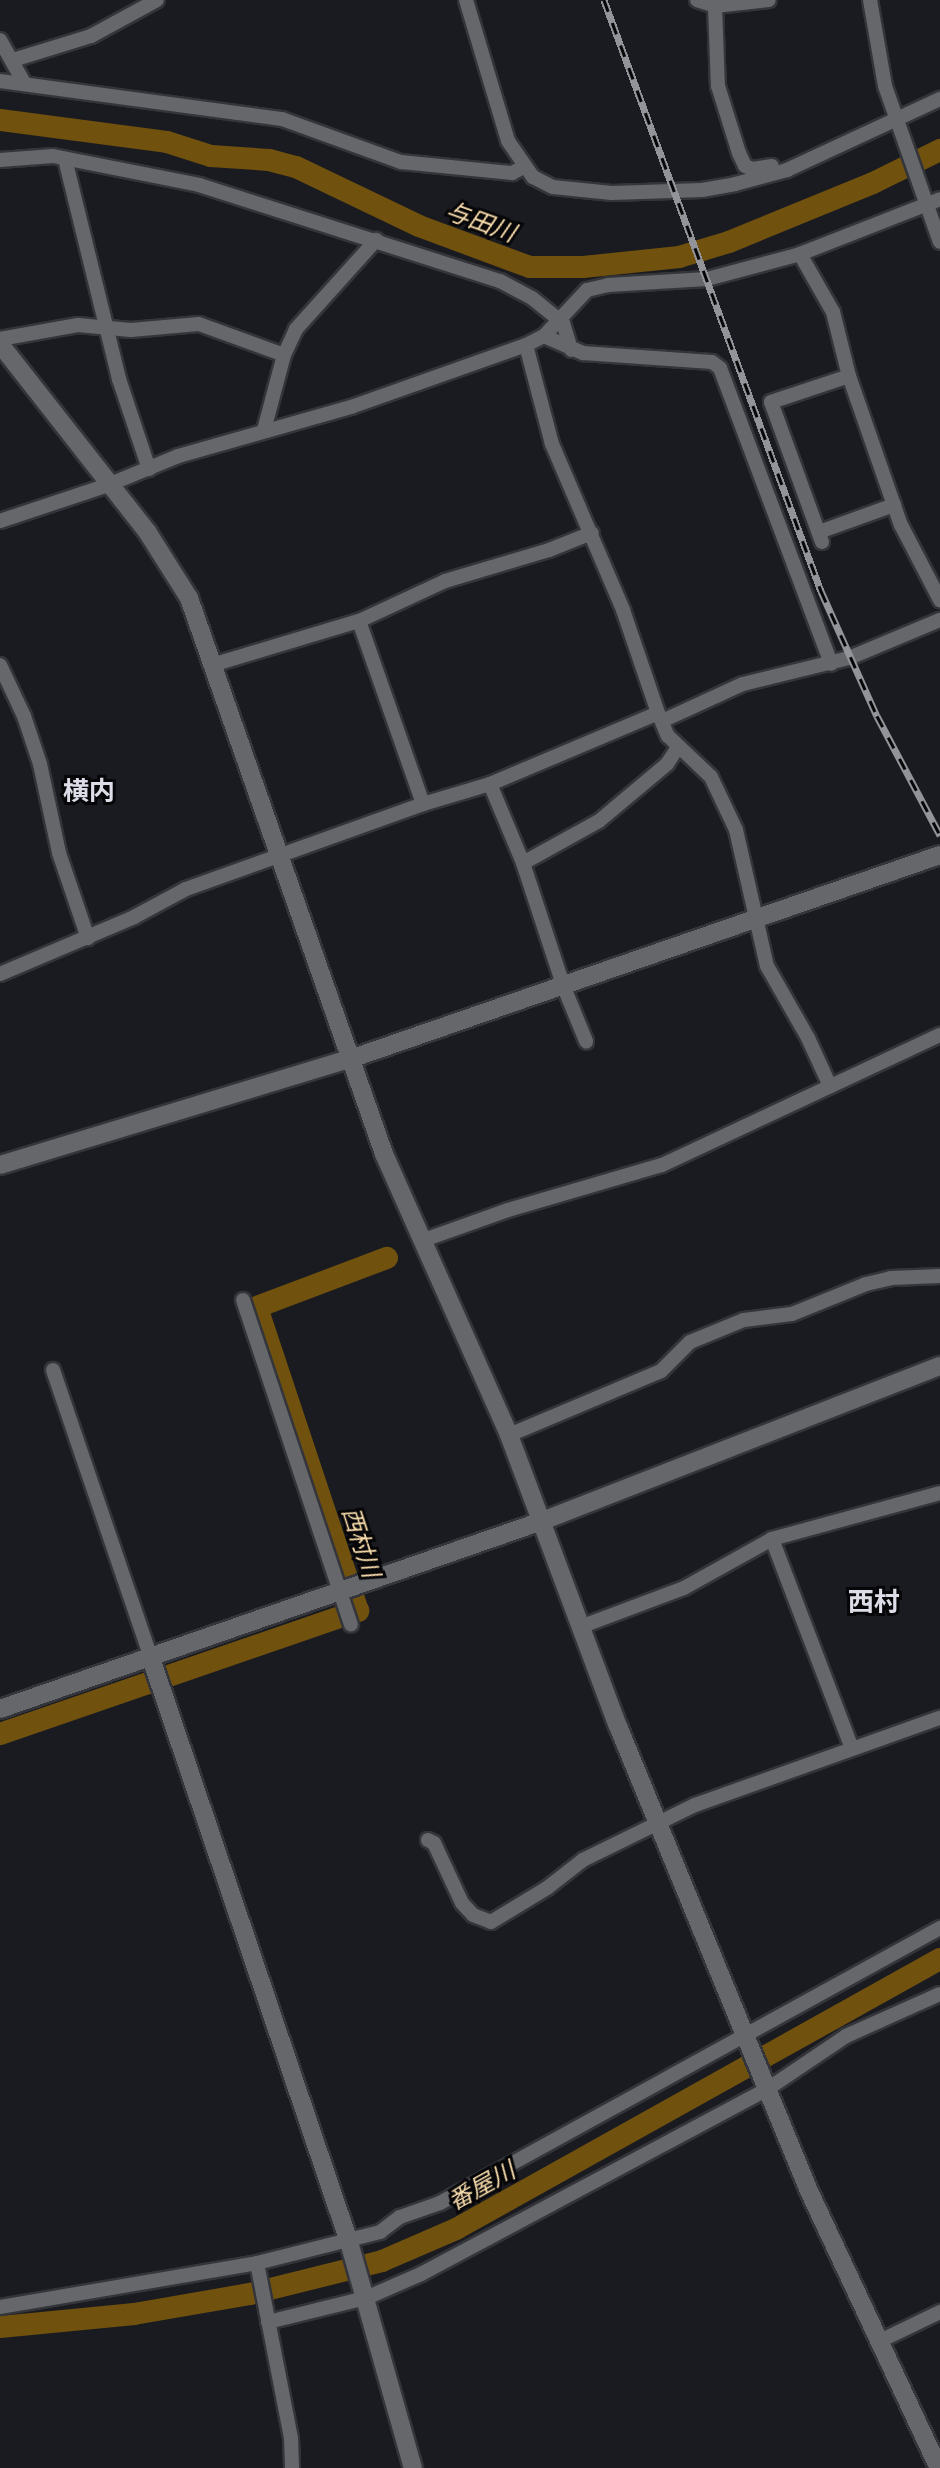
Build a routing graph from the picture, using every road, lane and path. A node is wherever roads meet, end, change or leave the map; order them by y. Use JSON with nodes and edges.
{"nodes":[{"id":1,"x":157,"y":0,"type":"edge"},
{"id":2,"x":466,"y":0,"type":"edge"},
{"id":3,"x":697,"y":0,"type":"edge"},
{"id":4,"x":769,"y":0,"type":"edge"},
{"id":5,"x":870,"y":0,"type":"edge"},
{"id":6,"x":715,"y":6,"type":"junction"},
{"id":7,"x":0,"y":40,"type":"edge"},
{"id":8,"x":13,"y":60,"type":"junction"},
{"id":9,"x":0,"y":81,"type":"edge"},
{"id":10,"x":23,"y":81,"type":"junction"},
{"id":11,"x":940,"y":99,"type":"edge"},
{"id":12,"x":896,"y":122,"type":"junction"},
{"id":13,"x":65,"y":159,"type":"junction"},
{"id":14,"x":0,"y":160,"type":"edge"},
{"id":15,"x":524,"y":167,"type":"junction"},
{"id":16,"x":787,"y":170,"type":"junction"},
{"id":17,"x":930,"y":201,"type":"edge"},
{"id":18,"x":376,"y":240,"type":"junction"},
{"id":19,"x":940,"y":242,"type":"edge"},
{"id":20,"x":800,"y":254,"type":"junction"},
{"id":21,"x":558,"y":319,"type":"junction"},
{"id":22,"x":108,"y":326,"type":"junction"},
{"id":23,"x":544,"y":336,"type":"junction"},
{"id":24,"x":0,"y":342,"type":"edge"},
{"id":25,"x":526,"y":345,"type":"junction"},
{"id":26,"x":571,"y":350,"type":"junction"},
{"id":27,"x":284,"y":355,"type":"junction"},
{"id":28,"x":849,"y":376,"type":"junction"},
{"id":29,"x":264,"y":430,"type":"junction"},
{"id":30,"x":149,"y":469,"type":"junction"},
{"id":31,"x":108,"y":485,"type":"junction"},
{"id":32,"x":894,"y":505,"type":"junction"},
{"id":33,"x":0,"y":521,"type":"edge"},
{"id":34,"x":592,"y":533,"type":"junction"},
{"id":35,"x":940,"y":600,"type":"edge"},
{"id":36,"x":940,"y":620,"type":"edge"},
{"id":37,"x":359,"y":621,"type":"junction"},
{"id":38,"x":831,"y":664,"type":"junction"},
{"id":39,"x":0,"y":665,"type":"edge"},
{"id":40,"x":212,"y":665,"type":"junction"},
{"id":41,"x":660,"y":717,"type":"junction"},
{"id":42,"x":678,"y":747,"type":"junction"},
{"id":43,"x":490,"y":784,"type":"junction"},
{"id":44,"x":423,"y":804,"type":"junction"},
{"id":45,"x":940,"y":856,"type":"edge"},
{"id":46,"x":280,"y":857,"type":"junction"},
{"id":47,"x":523,"y":863,"type":"junction"},
{"id":48,"x":756,"y":918,"type":"junction"},
{"id":49,"x":88,"y":938,"type":"junction"},
{"id":50,"x":0,"y":974,"type":"edge"},
{"id":51,"x":563,"y":985,"type":"junction"},
{"id":52,"x":940,"y":1035,"type":"edge"},
{"id":53,"x":586,"y":1041,"type":"dead end"},
{"id":54,"x":353,"y":1058,"type":"junction"},
{"id":55,"x":830,"y":1086,"type":"junction"},
{"id":56,"x":0,"y":1165,"type":"edge"},
{"id":57,"x":421,"y":1241,"type":"junction"},
{"id":58,"x":940,"y":1276,"type":"edge"},
{"id":59,"x":243,"y":1300,"type":"dead end"},
{"id":60,"x":940,"y":1366,"type":"edge"},
{"id":61,"x":53,"y":1370,"type":"dead end"},
{"id":62,"x":509,"y":1435,"type":"junction"},
{"id":63,"x":940,"y":1493,"type":"edge"},
{"id":64,"x":542,"y":1521,"type":"junction"},
{"id":65,"x":772,"y":1539,"type":"junction"},
{"id":66,"x":343,"y":1593,"type":"junction"},
{"id":67,"x":351,"y":1624,"type":"dead end"},
{"id":68,"x":580,"y":1627,"type":"junction"},
{"id":69,"x":151,"y":1658,"type":"junction"},
{"id":70,"x":0,"y":1709,"type":"edge"},
{"id":71,"x":940,"y":1718,"type":"edge"},
{"id":72,"x":852,"y":1748,"type":"junction"},
{"id":73,"x":658,"y":1824,"type":"junction"},
{"id":74,"x":428,"y":1840,"type":"dead end"},
{"id":75,"x":940,"y":1928,"type":"edge"},
{"id":76,"x":940,"y":1994,"type":"edge"},
{"id":77,"x":748,"y":2038,"type":"junction"},
{"id":78,"x":768,"y":2085,"type":"junction"},
{"id":79,"x":350,"y":2245,"type":"junction"},
{"id":80,"x":258,"y":2265,"type":"junction"},
{"id":81,"x":365,"y":2296,"type":"junction"},
{"id":82,"x":0,"y":2307,"type":"edge"},
{"id":83,"x":940,"y":2312,"type":"edge"},
{"id":84,"x":267,"y":2320,"type":"junction"},
{"id":85,"x":880,"y":2341,"type":"junction"},
{"id":86,"x":292,"y":2468,"type":"edge"},
{"id":87,"x":413,"y":2468,"type":"edge"},
{"id":88,"x":939,"y":2468,"type":"edge"}],
"edges":[{"from":1,"to":8,"type":"street"},
{"from":2,"to":15,"type":"street"},
{"from":3,"to":6,"type":"street"},
{"from":4,"to":6,"type":"street"},
{"from":5,"to":12,"type":"street"},
{"from":6,"to":16,"type":"street"},
{"from":7,"to":8,"type":"street"},
{"from":8,"to":10,"type":"street"},
{"from":9,"to":10,"type":"street"},
{"from":10,"to":15,"type":"street"},
{"from":11,"to":12,"type":"street"},
{"from":12,"to":16,"type":"street"},
{"from":12,"to":17,"type":"street"},
{"from":13,"to":14,"type":"street"},
{"from":13,"to":18,"type":"street"},
{"from":13,"to":22,"type":"street"},
{"from":15,"to":16,"type":"street"},
{"from":17,"to":19,"type":"street"},
{"from":17,"to":20,"type":"street"},
{"from":18,"to":21,"type":"street"},
{"from":18,"to":27,"type":"street"},
{"from":20,"to":21,"type":"street"},
{"from":20,"to":28,"type":"street"},
{"from":21,"to":23,"type":"street"},
{"from":21,"to":26,"type":"street"},
{"from":22,"to":24,"type":"street"},
{"from":22,"to":27,"type":"street"},
{"from":22,"to":30,"type":"street"},
{"from":23,"to":25,"type":"street"},
{"from":23,"to":26,"type":"street"},
{"from":24,"to":31,"type":"street"},
{"from":25,"to":29,"type":"street"},
{"from":25,"to":34,"type":"street"},
{"from":26,"to":38,"type":"street"},
{"from":27,"to":29,"type":"street"},
{"from":28,"to":32,"type":"street"},
{"from":28,"to":32,"type":"street"},
{"from":29,"to":30,"type":"street"},
{"from":30,"to":31,"type":"street"},
{"from":31,"to":33,"type":"street"},
{"from":31,"to":40,"type":"street"},
{"from":32,"to":35,"type":"street"},
{"from":34,"to":37,"type":"street"},
{"from":34,"to":41,"type":"street"},
{"from":36,"to":38,"type":"street"},
{"from":37,"to":40,"type":"street"},
{"from":37,"to":44,"type":"street"},
{"from":38,"to":41,"type":"street"},
{"from":39,"to":49,"type":"street"},
{"from":40,"to":46,"type":"street"},
{"from":41,"to":42,"type":"street"},
{"from":41,"to":43,"type":"street"},
{"from":42,"to":47,"type":"street"},
{"from":42,"to":48,"type":"street"},
{"from":43,"to":44,"type":"street"},
{"from":43,"to":47,"type":"street"},
{"from":44,"to":46,"type":"street"},
{"from":45,"to":48,"type":"street"},
{"from":46,"to":49,"type":"street"},
{"from":46,"to":54,"type":"street"},
{"from":47,"to":51,"type":"street"},
{"from":48,"to":51,"type":"street"},
{"from":48,"to":55,"type":"street"},
{"from":49,"to":50,"type":"street"},
{"from":51,"to":53,"type":"street"},
{"from":51,"to":54,"type":"street"},
{"from":52,"to":55,"type":"street"},
{"from":54,"to":56,"type":"street"},
{"from":54,"to":57,"type":"street"},
{"from":55,"to":57,"type":"street"},
{"from":57,"to":62,"type":"street"},
{"from":58,"to":62,"type":"street"},
{"from":59,"to":66,"type":"street"},
{"from":60,"to":64,"type":"street"},
{"from":61,"to":69,"type":"street"},
{"from":62,"to":64,"type":"street"},
{"from":63,"to":65,"type":"street"},
{"from":64,"to":66,"type":"street"},
{"from":64,"to":68,"type":"street"},
{"from":65,"to":68,"type":"street"},
{"from":65,"to":72,"type":"street"},
{"from":66,"to":67,"type":"street"},
{"from":66,"to":69,"type":"street"},
{"from":68,"to":73,"type":"street"},
{"from":69,"to":70,"type":"street"},
{"from":69,"to":79,"type":"street"},
{"from":71,"to":72,"type":"street"},
{"from":72,"to":73,"type":"street"},
{"from":73,"to":74,"type":"street"},
{"from":73,"to":77,"type":"street"},
{"from":75,"to":77,"type":"street"},
{"from":76,"to":78,"type":"street"},
{"from":77,"to":78,"type":"street"},
{"from":77,"to":79,"type":"street"},
{"from":78,"to":81,"type":"street"},
{"from":78,"to":85,"type":"street"},
{"from":79,"to":80,"type":"street"},
{"from":79,"to":81,"type":"street"},
{"from":80,"to":82,"type":"street"},
{"from":80,"to":84,"type":"street"},
{"from":81,"to":84,"type":"street"},
{"from":81,"to":87,"type":"street"},
{"from":83,"to":85,"type":"street"},
{"from":84,"to":86,"type":"street"},
{"from":85,"to":88,"type":"street"}]}
